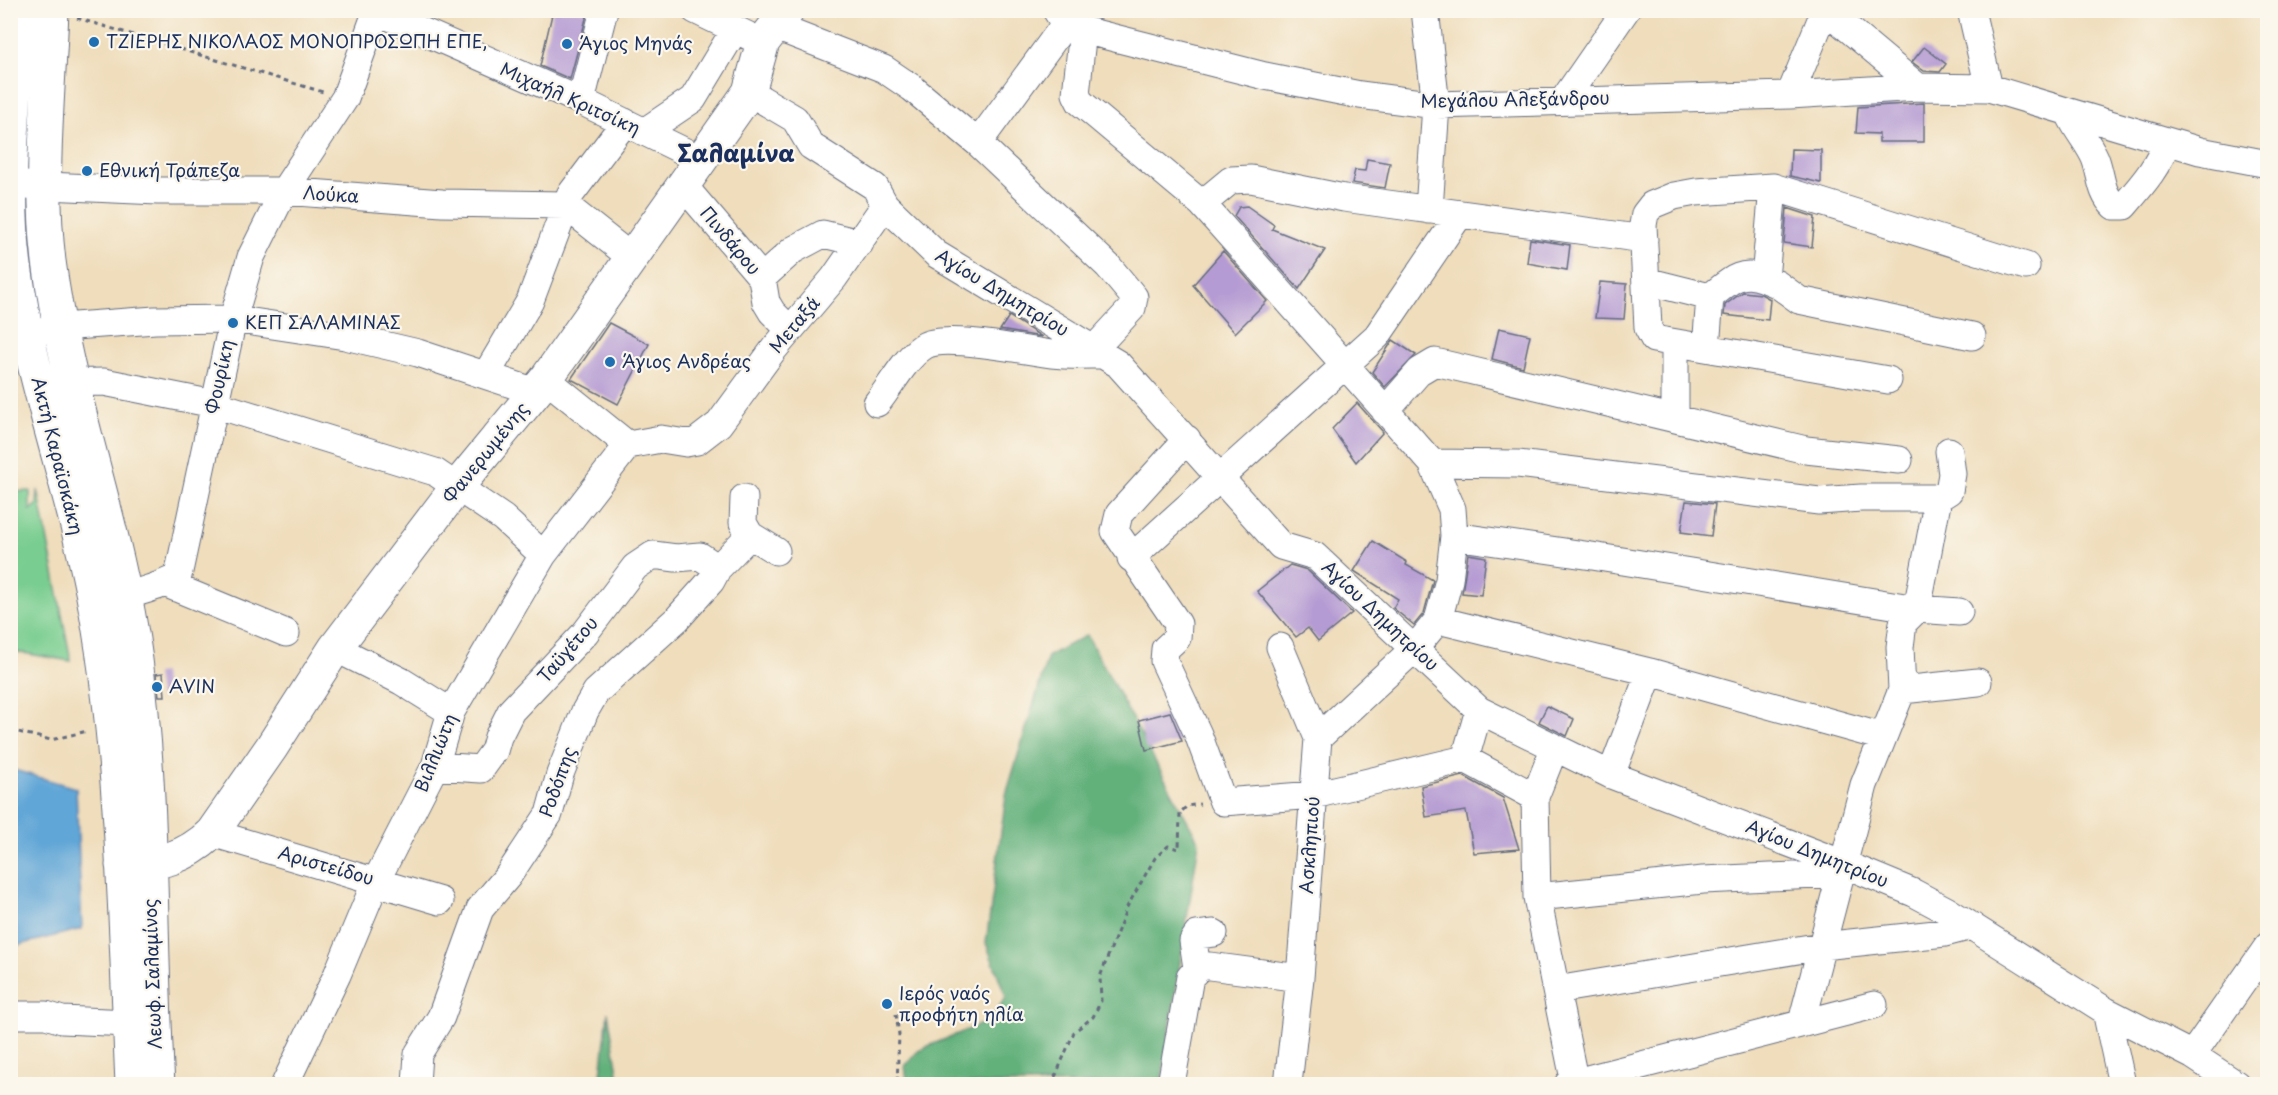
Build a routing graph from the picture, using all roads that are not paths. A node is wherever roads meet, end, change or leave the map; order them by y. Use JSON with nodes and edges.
{"nodes":[{"id":1,"x":20,"y":10,"type":"edge"},
{"id":2,"x":604,"y":10,"type":"edge"},
{"id":3,"x":694,"y":10,"type":"edge"},
{"id":4,"x":1425,"y":10,"type":"edge"},
{"id":5,"x":1626,"y":10,"type":"edge"},
{"id":6,"x":1825,"y":10,"type":"edge"},
{"id":7,"x":1971,"y":10,"type":"edge"},
{"id":8,"x":52,"y":11,"type":"edge"},
{"id":9,"x":376,"y":11,"type":"edge"},
{"id":10,"x":1068,"y":21,"type":"edge"},
{"id":11,"x":765,"y":28,"type":"edge"},
{"id":12,"x":1918,"y":87,"type":"junction"},
{"id":13,"x":1989,"y":88,"type":"junction"},
{"id":14,"x":749,"y":92,"type":"junction"},
{"id":15,"x":1790,"y":95,"type":"junction"},
{"id":16,"x":693,"y":99,"type":"junction"},
{"id":17,"x":581,"y":101,"type":"junction"},
{"id":18,"x":1563,"y":101,"type":"junction"},
{"id":19,"x":1436,"y":105,"type":"junction"},
{"id":20,"x":2069,"y":113,"type":"junction"},
{"id":21,"x":729,"y":118,"type":"junction"},
{"id":22,"x":635,"y":127,"type":"junction"},
{"id":23,"x":2167,"y":141,"type":"junction"},
{"id":24,"x":978,"y":143,"type":"junction"},
{"id":25,"x":2268,"y":164,"type":"edge"},
{"id":26,"x":691,"y":172,"type":"junction"},
{"id":27,"x":45,"y":185,"type":"junction"},
{"id":28,"x":1773,"y":187,"type":"junction"},
{"id":29,"x":284,"y":191,"type":"junction"},
{"id":30,"x":11,"y":194,"type":"edge"},
{"id":31,"x":1202,"y":204,"type":"junction"},
{"id":32,"x":566,"y":205,"type":"junction"},
{"id":33,"x":885,"y":205,"type":"junction"},
{"id":34,"x":1429,"y":210,"type":"junction"},
{"id":35,"x":1460,"y":214,"type":"junction"},
{"id":36,"x":1644,"y":239,"type":"junction"},
{"id":37,"x":860,"y":243,"type":"junction"},
{"id":38,"x":632,"y":258,"type":"junction"},
{"id":39,"x":2026,"y":266,"type":"dead end"},
{"id":40,"x":762,"y":278,"type":"junction"},
{"id":41,"x":1765,"y":279,"type":"junction"},
{"id":42,"x":1646,"y":280,"type":"junction"},
{"id":43,"x":1710,"y":297,"type":"junction"},
{"id":44,"x":233,"y":319,"type":"junction"},
{"id":45,"x":61,"y":327,"type":"junction"},
{"id":46,"x":790,"y":330,"type":"junction"},
{"id":47,"x":18,"y":336,"type":"edge"},
{"id":48,"x":1972,"y":336,"type":"dead end"},
{"id":49,"x":1675,"y":344,"type":"junction"},
{"id":50,"x":1706,"y":348,"type":"junction"},
{"id":51,"x":1099,"y":352,"type":"junction"},
{"id":52,"x":1345,"y":367,"type":"junction"},
{"id":53,"x":486,"y":375,"type":"junction"},
{"id":54,"x":1888,"y":380,"type":"dead end"},
{"id":55,"x":72,"y":381,"type":"junction"},
{"id":56,"x":40,"y":385,"type":"junction"},
{"id":57,"x":541,"y":385,"type":"junction"},
{"id":58,"x":877,"y":403,"type":"dead end"},
{"id":59,"x":214,"y":404,"type":"junction"},
{"id":60,"x":1385,"y":411,"type":"junction"},
{"id":61,"x":1675,"y":418,"type":"junction"},
{"id":62,"x":1187,"y":439,"type":"junction"},
{"id":63,"x":628,"y":445,"type":"junction"},
{"id":64,"x":1949,"y":451,"type":"dead end"},
{"id":65,"x":1899,"y":460,"type":"dead end"},
{"id":66,"x":1432,"y":463,"type":"junction"},
{"id":67,"x":1222,"y":478,"type":"junction"},
{"id":68,"x":457,"y":487,"type":"junction"},
{"id":69,"x":744,"y":498,"type":"dead end"},
{"id":70,"x":1938,"y":498,"type":"junction"},
{"id":71,"x":750,"y":535,"type":"junction"},
{"id":72,"x":1454,"y":536,"type":"junction"},
{"id":73,"x":776,"y":551,"type":"dead end"},
{"id":74,"x":543,"y":555,"type":"junction"},
{"id":75,"x":1131,"y":558,"type":"junction"},
{"id":76,"x":718,"y":568,"type":"junction"},
{"id":77,"x":167,"y":584,"type":"junction"},
{"id":78,"x":126,"y":594,"type":"junction"},
{"id":79,"x":95,"y":609,"type":"junction"},
{"id":80,"x":1917,"y":609,"type":"junction"},
{"id":81,"x":1959,"y":612,"type":"dead end"},
{"id":82,"x":1438,"y":620,"type":"junction"},
{"id":83,"x":286,"y":633,"type":"dead end"},
{"id":84,"x":1280,"y":647,"type":"dead end"},
{"id":85,"x":335,"y":648,"type":"junction"},
{"id":86,"x":1415,"y":648,"type":"junction"},
{"id":87,"x":1650,"y":672,"type":"junction"},
{"id":88,"x":1978,"y":682,"type":"dead end"},
{"id":89,"x":1902,"y":690,"type":"junction"},
{"id":90,"x":1479,"y":710,"type":"junction"},
{"id":91,"x":451,"y":712,"type":"junction"},
{"id":92,"x":1318,"y":738,"type":"junction"},
{"id":93,"x":1883,"y":738,"type":"junction"},
{"id":94,"x":1554,"y":749,"type":"junction"},
{"id":95,"x":1465,"y":759,"type":"junction"},
{"id":96,"x":435,"y":766,"type":"junction"},
{"id":97,"x":1611,"y":775,"type":"junction"},
{"id":98,"x":1314,"y":795,"type":"junction"},
{"id":99,"x":1535,"y":797,"type":"junction"},
{"id":100,"x":212,"y":833,"type":"junction"},
{"id":101,"x":136,"y":864,"type":"junction"},
{"id":102,"x":1843,"y":869,"type":"junction"},
{"id":103,"x":376,"y":881,"type":"junction"},
{"id":104,"x":1537,"y":897,"type":"junction"},
{"id":105,"x":440,"y":901,"type":"dead end"},
{"id":106,"x":1972,"y":926,"type":"junction"},
{"id":107,"x":1214,"y":933,"type":"dead end"},
{"id":108,"x":1822,"y":946,"type":"junction"},
{"id":109,"x":2268,"y":946,"type":"edge"},
{"id":110,"x":1197,"y":968,"type":"junction"},
{"id":111,"x":1300,"y":978,"type":"junction"},
{"id":112,"x":1556,"y":990,"type":"junction"},
{"id":113,"x":1874,"y":1005,"type":"dead end"},
{"id":114,"x":2106,"y":1011,"type":"junction"},
{"id":115,"x":10,"y":1015,"type":"edge"},
{"id":116,"x":1802,"y":1022,"type":"junction"},
{"id":117,"x":129,"y":1023,"type":"junction"},
{"id":118,"x":2193,"y":1055,"type":"junction"},
{"id":119,"x":132,"y":1084,"type":"edge"},
{"id":120,"x":158,"y":1084,"type":"edge"},
{"id":121,"x":285,"y":1084,"type":"edge"},
{"id":122,"x":416,"y":1084,"type":"edge"},
{"id":123,"x":1171,"y":1084,"type":"edge"},
{"id":124,"x":1288,"y":1084,"type":"edge"},
{"id":125,"x":1573,"y":1084,"type":"edge"},
{"id":126,"x":2122,"y":1084,"type":"edge"},
{"id":127,"x":2236,"y":1084,"type":"edge"}],
"edges":[{"from":1,"to":30,"type":"main road","name":"Ακτή Καραϊσκάκη"},
{"from":2,"to":17,"type":"street"},
{"from":3,"to":11,"type":"street"},
{"from":4,"to":19,"type":"street"},
{"from":5,"to":18,"type":"street"},
{"from":6,"to":12,"type":"street"},
{"from":6,"to":15,"type":"street"},
{"from":7,"to":13,"type":"street"},
{"from":8,"to":27,"type":"main road","name":"Ακτή Καραϊσκάκη"},
{"from":9,"to":17,"type":"street","name":"Μιχαήλ Κριτσίκη"},
{"from":9,"to":29,"type":"street","name":"Φουρίκη"},
{"from":10,"to":19,"type":"street","name":"Μεγάλου Αλεξάνδρου"},
{"from":10,"to":24,"type":"street"},
{"from":10,"to":31,"type":"street"},
{"from":11,"to":14,"type":"main road","name":"Φανερωμένης"},
{"from":11,"to":16,"type":"street"},
{"from":11,"to":24,"type":"street"},
{"from":12,"to":13,"type":"street","name":"Μεγάλου Αλεξάνδρου"},
{"from":12,"to":15,"type":"street","name":"Μεγάλου Αλεξάνδρου"},
{"from":13,"to":20,"type":"street","name":"Μεγάλου Αλεξάνδρου"},
{"from":14,"to":21,"type":"main road","name":"Φανερωμένης"},
{"from":14,"to":33,"type":"street","name":"Αγίου Δημητρίου"},
{"from":15,"to":18,"type":"street","name":"Μεγάλου Αλεξάνδρου"},
{"from":16,"to":21,"type":"street"},
{"from":16,"to":22,"type":"street"},
{"from":17,"to":22,"type":"street","name":"Μιχαήλ Κριτσίκη"},
{"from":18,"to":19,"type":"street","name":"Μεγάλου Αλεξάνδρου"},
{"from":19,"to":34,"type":"street"},
{"from":20,"to":23,"type":"street","name":"Μεγάλου Αλεξάνδρου"},
{"from":20,"to":23,"type":"street"},
{"from":21,"to":26,"type":"main road","name":"Φανερωμένης"},
{"from":22,"to":26,"type":"street","name":"Μιχαήλ Κριτσίκη"},
{"from":22,"to":32,"type":"street"},
{"from":23,"to":25,"type":"street","name":"Μεγάλου Αλεξάνδρου"},
{"from":24,"to":51,"type":"street"},
{"from":26,"to":38,"type":"main road","name":"Φανερωμένης"},
{"from":26,"to":40,"type":"street","name":"Πινδάρου"},
{"from":27,"to":29,"type":"street","name":"Λούκα"},
{"from":27,"to":30,"type":"street","name":"Λούκα"},
{"from":27,"to":45,"type":"main road","name":"Ακτή Καραϊσκάκη"},
{"from":28,"to":36,"type":"street"},
{"from":28,"to":39,"type":"street"},
{"from":28,"to":41,"type":"street"},
{"from":29,"to":32,"type":"street","name":"Λούκα"},
{"from":29,"to":44,"type":"street","name":"Φουρίκη"},
{"from":30,"to":47,"type":"main road","name":"Ακτή Καραϊσκάκη"},
{"from":31,"to":34,"type":"street"},
{"from":31,"to":52,"type":"street"},
{"from":32,"to":38,"type":"street"},
{"from":32,"to":53,"type":"street"},
{"from":33,"to":37,"type":"street","name":"Μεταξά"},
{"from":33,"to":51,"type":"street","name":"Αγίου Δημητρίου"},
{"from":34,"to":35,"type":"street"},
{"from":35,"to":36,"type":"street"},
{"from":35,"to":52,"type":"street"},
{"from":36,"to":42,"type":"street"},
{"from":37,"to":40,"type":"street"},
{"from":37,"to":46,"type":"street","name":"Μεταξά"},
{"from":38,"to":57,"type":"main road","name":"Φανερωμένης"},
{"from":40,"to":46,"type":"street","name":"Πινδάρου"},
{"from":41,"to":43,"type":"street"},
{"from":41,"to":48,"type":"street"},
{"from":42,"to":43,"type":"street"},
{"from":42,"to":49,"type":"street"},
{"from":43,"to":50,"type":"street"},
{"from":44,"to":45,"type":"street"},
{"from":44,"to":53,"type":"street"},
{"from":44,"to":59,"type":"street","name":"Φουρίκη"},
{"from":45,"to":47,"type":"street"},
{"from":45,"to":55,"type":"main road","name":"Ακτή Καραϊσκάκη"},
{"from":46,"to":63,"type":"street","name":"Μεταξά"},
{"from":47,"to":56,"type":"main road","name":"Ακτή Καραϊσκάκη"},
{"from":49,"to":50,"type":"street"},
{"from":49,"to":61,"type":"street"},
{"from":50,"to":54,"type":"street"},
{"from":51,"to":58,"type":"street"},
{"from":51,"to":62,"type":"street","name":"Αγίου Δημητρίου"},
{"from":52,"to":60,"type":"street"},
{"from":52,"to":67,"type":"street"},
{"from":53,"to":57,"type":"street"},
{"from":55,"to":56,"type":"street"},
{"from":55,"to":59,"type":"street"},
{"from":55,"to":78,"type":"main road","name":"Ακτή Καραϊσκάκη"},
{"from":56,"to":79,"type":"main road","name":"Ακτή Καραϊσκάκη"},
{"from":57,"to":63,"type":"street"},
{"from":57,"to":68,"type":"main road","name":"Φανερωμένης"},
{"from":59,"to":68,"type":"street"},
{"from":59,"to":77,"type":"street","name":"Φουρίκη"},
{"from":60,"to":61,"type":"street"},
{"from":60,"to":66,"type":"street"},
{"from":61,"to":65,"type":"street"},
{"from":62,"to":67,"type":"street","name":"Αγίου Δημητρίου"},
{"from":62,"to":75,"type":"street"},
{"from":63,"to":74,"type":"street","name":"Βιλλιώτη"},
{"from":64,"to":70,"type":"street"},
{"from":66,"to":70,"type":"street"},
{"from":66,"to":72,"type":"street"},
{"from":67,"to":75,"type":"street"},
{"from":67,"to":86,"type":"street","name":"Αγίου Δημητρίου"},
{"from":68,"to":74,"type":"street"},
{"from":68,"to":85,"type":"main road","name":"Φανερωμένης"},
{"from":69,"to":71,"type":"street"},
{"from":70,"to":80,"type":"street"},
{"from":71,"to":73,"type":"street"},
{"from":71,"to":76,"type":"street","name":"Ροδόπης"},
{"from":72,"to":80,"type":"street"},
{"from":72,"to":82,"type":"street"},
{"from":74,"to":91,"type":"street","name":"Βιλλιώτη"},
{"from":75,"to":98,"type":"street"},
{"from":76,"to":96,"type":"street","name":"Ταϋγέτου"},
{"from":76,"to":122,"type":"street","name":"Ροδόπης"},
{"from":77,"to":78,"type":"street"},
{"from":77,"to":83,"type":"street"},
{"from":78,"to":79,"type":"street"},
{"from":78,"to":101,"type":"main road","name":"Ακτή Καραϊσκάκη"},
{"from":79,"to":101,"type":"main road","name":"Ακτή Καραϊσκάκη"},
{"from":80,"to":81,"type":"street"},
{"from":80,"to":89,"type":"street"},
{"from":82,"to":86,"type":"street"},
{"from":82,"to":87,"type":"street"},
{"from":84,"to":92,"type":"street"},
{"from":85,"to":91,"type":"street"},
{"from":85,"to":100,"type":"main road","name":"Φανερωμένης"},
{"from":86,"to":90,"type":"street","name":"Αγίου Δημητρίου"},
{"from":86,"to":92,"type":"street"},
{"from":87,"to":93,"type":"street"},
{"from":87,"to":97,"type":"street"},
{"from":88,"to":89,"type":"street"},
{"from":89,"to":93,"type":"street"},
{"from":90,"to":94,"type":"street","name":"Αγίου Δημητρίου"},
{"from":90,"to":95,"type":"street"},
{"from":91,"to":96,"type":"street","name":"Βιλλιώτη"},
{"from":92,"to":98,"type":"street","name":"Ασκληπιού"},
{"from":93,"to":102,"type":"street"},
{"from":94,"to":97,"type":"street","name":"Αγίου Δημητρίου"},
{"from":94,"to":99,"type":"street"},
{"from":95,"to":98,"type":"street"},
{"from":95,"to":99,"type":"street"},
{"from":96,"to":103,"type":"street","name":"Βιλλιώτη"},
{"from":97,"to":102,"type":"street","name":"Αγίου Δημητρίου"},
{"from":98,"to":111,"type":"street","name":"Ασκληπιού"},
{"from":99,"to":104,"type":"street"},
{"from":100,"to":101,"type":"main road","name":"Φανερωμένης"},
{"from":100,"to":103,"type":"street","name":"Αριστείδου"},
{"from":101,"to":117,"type":"main road","name":"Λεωφ. Σαλαμίνος"},
{"from":101,"to":120,"type":"main road","name":"Λεωφ. Σαλαμίνος"},
{"from":102,"to":104,"type":"street"},
{"from":102,"to":106,"type":"street","name":"Αγίου Δημητρίου"},
{"from":102,"to":108,"type":"street"},
{"from":103,"to":105,"type":"street","name":"Αριστείδου"},
{"from":103,"to":121,"type":"street","name":"Βιλλιώτη"},
{"from":104,"to":112,"type":"street"},
{"from":106,"to":108,"type":"street"},
{"from":106,"to":114,"type":"street","name":"Αγίου Δημητρίου"},
{"from":107,"to":110,"type":"street"},
{"from":108,"to":112,"type":"street"},
{"from":108,"to":116,"type":"street"},
{"from":109,"to":118,"type":"street"},
{"from":110,"to":111,"type":"street"},
{"from":110,"to":123,"type":"street"},
{"from":111,"to":124,"type":"street","name":"Ασκληπιού"},
{"from":112,"to":125,"type":"street"},
{"from":113,"to":116,"type":"street"},
{"from":114,"to":118,"type":"street","name":"Αγίου Δημητρίου"},
{"from":114,"to":126,"type":"street"},
{"from":115,"to":117,"type":"street"},
{"from":116,"to":125,"type":"street"},
{"from":117,"to":119,"type":"main road","name":"Λεωφ. Σαλαμίνος"},
{"from":118,"to":127,"type":"street","name":"Αγίου Δημητρίου"}]}
